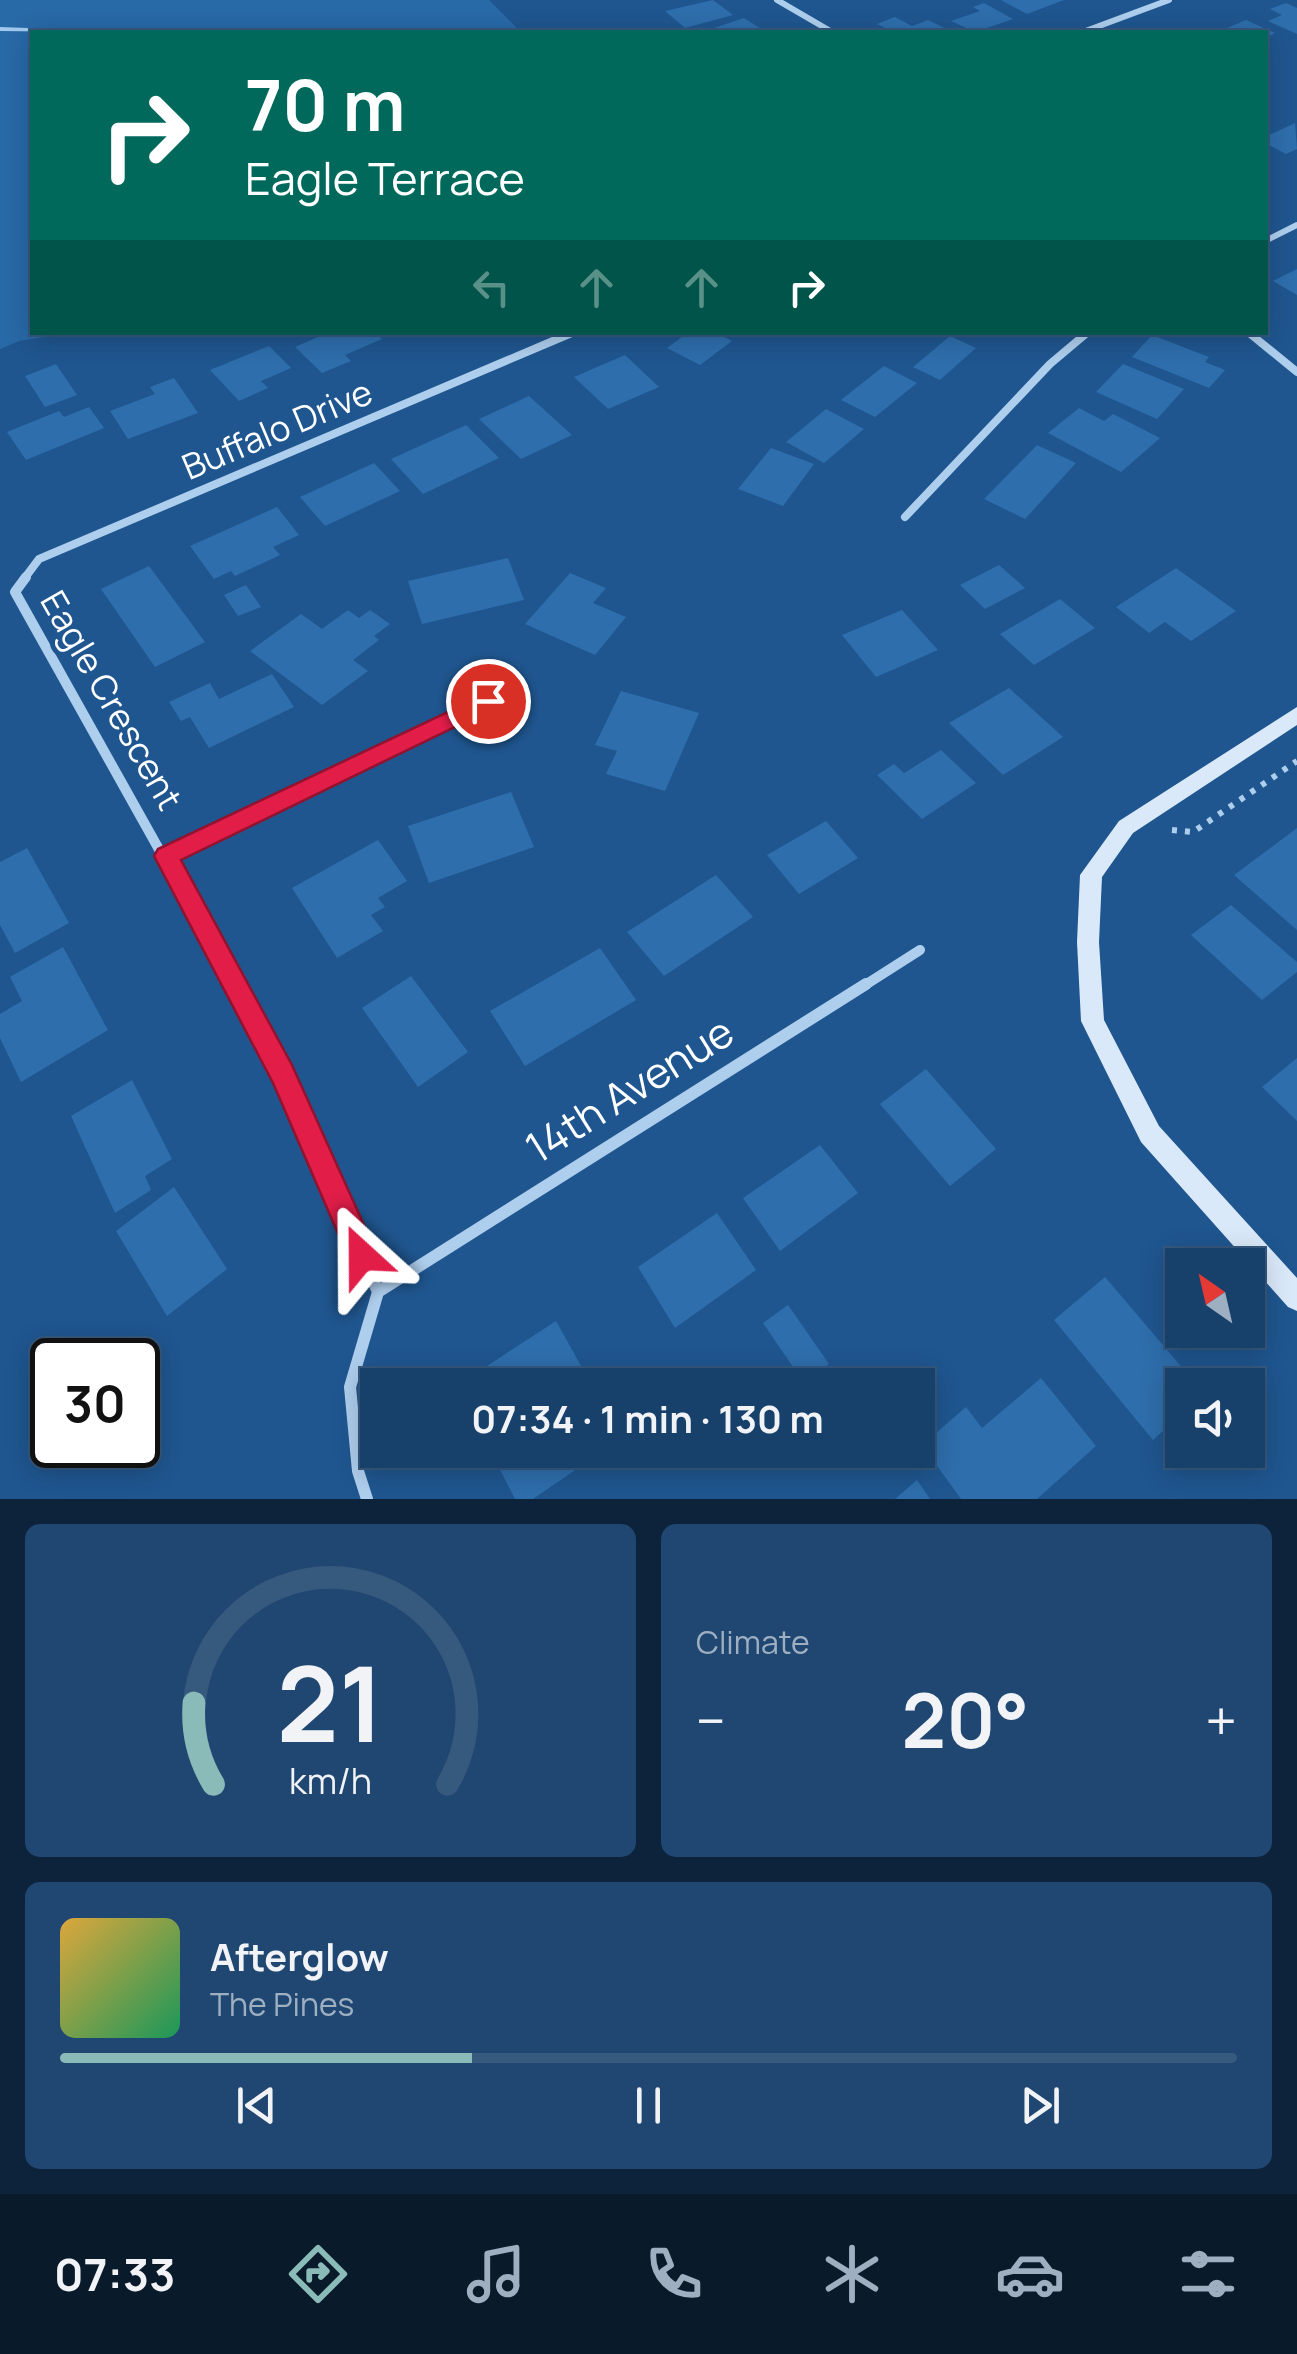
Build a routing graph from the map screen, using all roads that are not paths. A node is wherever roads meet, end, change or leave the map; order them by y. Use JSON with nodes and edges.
{"nodes":[{"id":1,"x":777,"y":0,"type":"edge"},
{"id":2,"x":1169,"y":0,"type":"edge"},
{"id":3,"x":829,"y":30,"type":"edge"},
{"id":4,"x":1088,"y":30,"type":"edge"},
{"id":5,"x":1297,"y":225,"type":"edge"},
{"id":6,"x":1268,"y":240,"type":"edge"},
{"id":7,"x":567,"y":335,"type":"edge"},
{"id":8,"x":1084,"y":335,"type":"edge"},
{"id":9,"x":1252,"y":335,"type":"edge"},
{"id":10,"x":1297,"y":372,"type":"edge"},
{"id":11,"x":905,"y":517,"type":"dead end"},
{"id":12,"x":16,"y":592,"type":"joint"},
{"id":13,"x":488,"y":701,"type":"dead end"},
{"id":14,"x":1297,"y":714,"type":"edge"},
{"id":15,"x":166,"y":856,"type":"junction"},
{"id":16,"x":920,"y":950,"type":"dead end"},
{"id":17,"x":378,"y":1292,"type":"junction"},
{"id":18,"x":1297,"y":1298,"type":"edge"},
{"id":19,"x":367,"y":1499,"type":"edge"}],
"edges":[{"from":1,"to":3,"type":"street"},
{"from":2,"to":4,"type":"street"},
{"from":5,"to":6,"type":"street"},
{"from":7,"to":12,"type":"street","name":"Buffalo Drive"},
{"from":8,"to":11,"type":"street"},
{"from":9,"to":10,"type":"street"},
{"from":12,"to":15,"type":"street","name":"Eagle Crescent"},
{"from":13,"to":15,"type":"street"},
{"from":14,"to":18,"type":"street"},
{"from":15,"to":17,"type":"street","name":"Eagle Crescent"},
{"from":16,"to":17,"type":"street","name":"14th Avenue"},
{"from":17,"to":19,"type":"street"}]}
